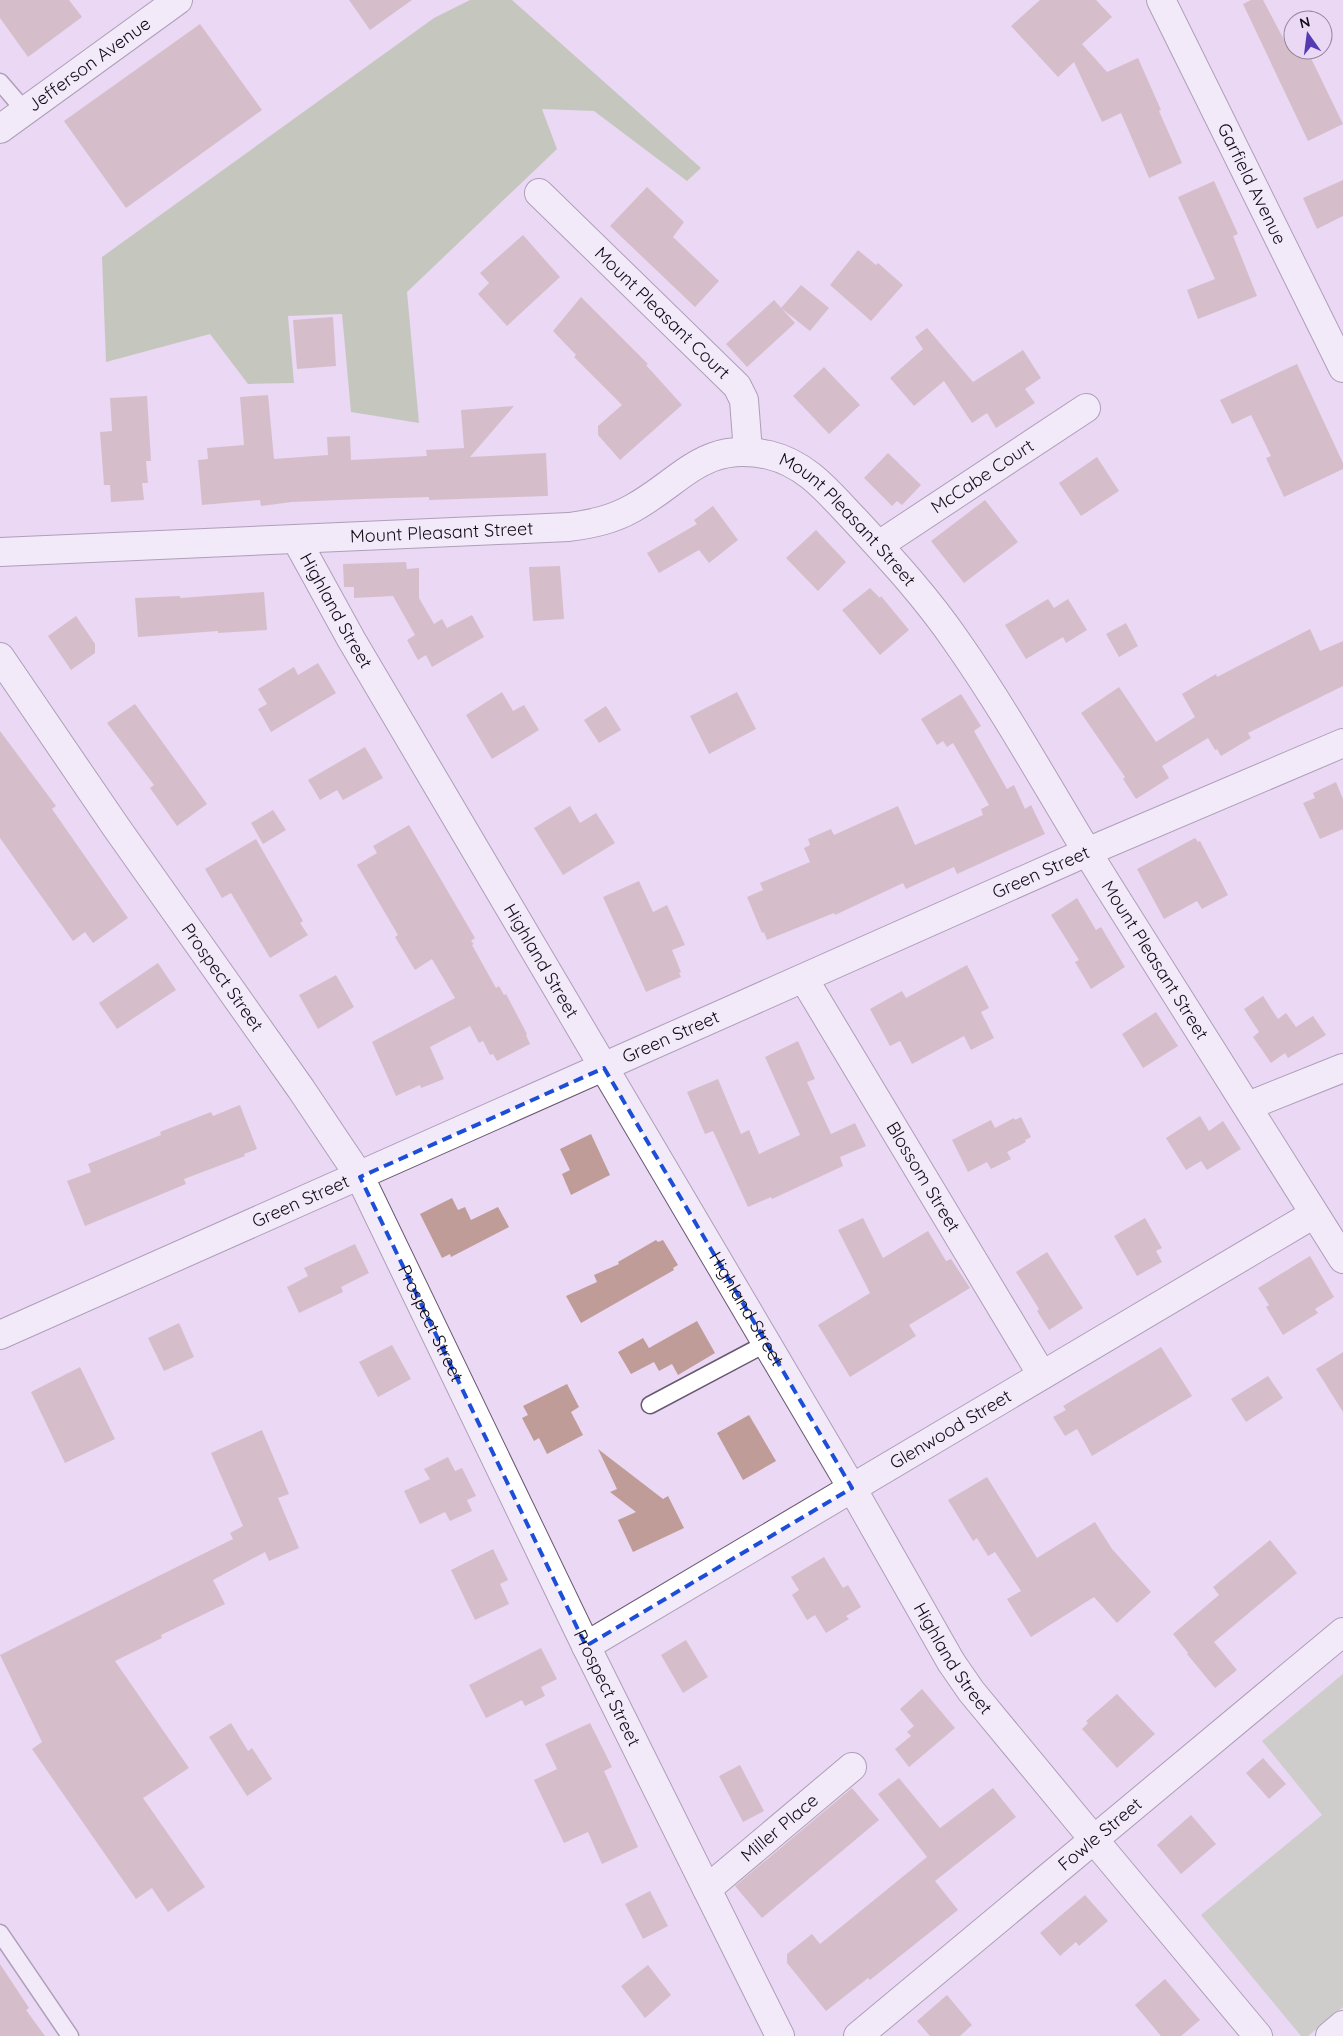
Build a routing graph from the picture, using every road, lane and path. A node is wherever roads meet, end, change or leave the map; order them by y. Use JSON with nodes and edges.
{"nodes":[{"id":1,"x":178,"y":0,"type":"edge"},
{"id":2,"x":1161,"y":0,"type":"edge"},
{"id":3,"x":0,"y":82,"type":"edge"},
{"id":4,"x":25,"y":111,"type":"junction"},
{"id":5,"x":0,"y":130,"type":"edge"},
{"id":6,"x":539,"y":193,"type":"dead end"},
{"id":7,"x":1343,"y":368,"type":"edge"},
{"id":8,"x":1086,"y":408,"type":"dead end"},
{"id":9,"x":748,"y":452,"type":"junction"},
{"id":10,"x":296,"y":539,"type":"junction"},
{"id":11,"x":879,"y":545,"type":"junction"},
{"id":12,"x":0,"y":552,"type":"edge"},
{"id":13,"x":0,"y":658,"type":"edge"},
{"id":14,"x":1343,"y":743,"type":"edge"},
{"id":15,"x":1088,"y":852,"type":"junction"},
{"id":16,"x":804,"y":979,"type":"junction"},
{"id":17,"x":604,"y":1068,"type":"junction"},
{"id":18,"x":1343,"y":1068,"type":"edge"},
{"id":19,"x":1248,"y":1106,"type":"junction"},
{"id":20,"x":360,"y":1176,"type":"junction"},
{"id":21,"x":1314,"y":1214,"type":"junction"},
{"id":22,"x":1343,"y":1259,"type":"edge"},
{"id":23,"x":0,"y":1335,"type":"edge"},
{"id":24,"x":767,"y":1344,"type":"junction"},
{"id":25,"x":1042,"y":1375,"type":"junction"},
{"id":26,"x":650,"y":1404,"type":"dead end"},
{"id":27,"x":852,"y":1488,"type":"junction"},
{"id":28,"x":1343,"y":1632,"type":"edge"},
{"id":29,"x":586,"y":1646,"type":"junction"},
{"id":30,"x":852,"y":1767,"type":"dead end"},
{"id":31,"x":1094,"y":1841,"type":"junction"},
{"id":32,"x":707,"y":1889,"type":"junction"},
{"id":33,"x":0,"y":1933,"type":"edge"},
{"id":34,"x":1343,"y":2025,"type":"edge"},
{"id":35,"x":70,"y":2036,"type":"edge"},
{"id":36,"x":780,"y":2036,"type":"edge"},
{"id":37,"x":858,"y":2036,"type":"edge"},
{"id":38,"x":1258,"y":2036,"type":"edge"},
{"id":39,"x":1330,"y":2036,"type":"edge"}],
"edges":[{"from":1,"to":4,"type":"street","name":"Jefferson Avenue"},
{"from":2,"to":7,"type":"street","name":"Garfield Avenue"},
{"from":3,"to":4,"type":"lane"},
{"from":4,"to":5,"type":"street","name":"Jefferson Avenue"},
{"from":6,"to":9,"type":"street","name":"Mount Pleasant Court"},
{"from":8,"to":11,"type":"street","name":"McCabe Court"},
{"from":9,"to":10,"type":"street","name":"Mount Pleasant Street"},
{"from":9,"to":11,"type":"street","name":"Mount Pleasant Street"},
{"from":10,"to":12,"type":"street","name":"Mount Pleasant Street"},
{"from":10,"to":17,"type":"street","name":"Highland Street"},
{"from":11,"to":15,"type":"street","name":"Mount Pleasant Street"},
{"from":13,"to":20,"type":"street","name":"Prospect Street"},
{"from":14,"to":15,"type":"street","name":"Green Street"},
{"from":15,"to":16,"type":"street","name":"Green Street"},
{"from":15,"to":19,"type":"street","name":"Mount Pleasant Street"},
{"from":16,"to":17,"type":"street","name":"Green Street"},
{"from":16,"to":25,"type":"street","name":"Blossom Street"},
{"from":17,"to":20,"type":"street","name":"Green Street"},
{"from":17,"to":24,"type":"street","name":"Highland Street"},
{"from":18,"to":19,"type":"street"},
{"from":19,"to":21,"type":"street","name":"Mount Pleasant Street"},
{"from":20,"to":23,"type":"street","name":"Green Street"},
{"from":20,"to":29,"type":"street","name":"Prospect Street"},
{"from":21,"to":22,"type":"street","name":"Mount Pleasant Street"},
{"from":21,"to":25,"type":"street","name":"Glenwood Street"},
{"from":24,"to":26,"type":"lane"},
{"from":24,"to":27,"type":"street","name":"Highland Street"},
{"from":25,"to":27,"type":"street","name":"Glenwood Street"},
{"from":27,"to":29,"type":"street","name":"Glenwood Street"},
{"from":27,"to":31,"type":"street","name":"Highland Street"},
{"from":28,"to":31,"type":"street","name":"Fowle Street"},
{"from":29,"to":32,"type":"street","name":"Prospect Street"},
{"from":30,"to":32,"type":"street","name":"Miller Place"},
{"from":31,"to":37,"type":"street","name":"Fowle Street"},
{"from":31,"to":38,"type":"street","name":"Highland Street"},
{"from":32,"to":36,"type":"street","name":"Prospect Street"},
{"from":33,"to":35,"type":"lane"},
{"from":34,"to":39,"type":"street"}]}
